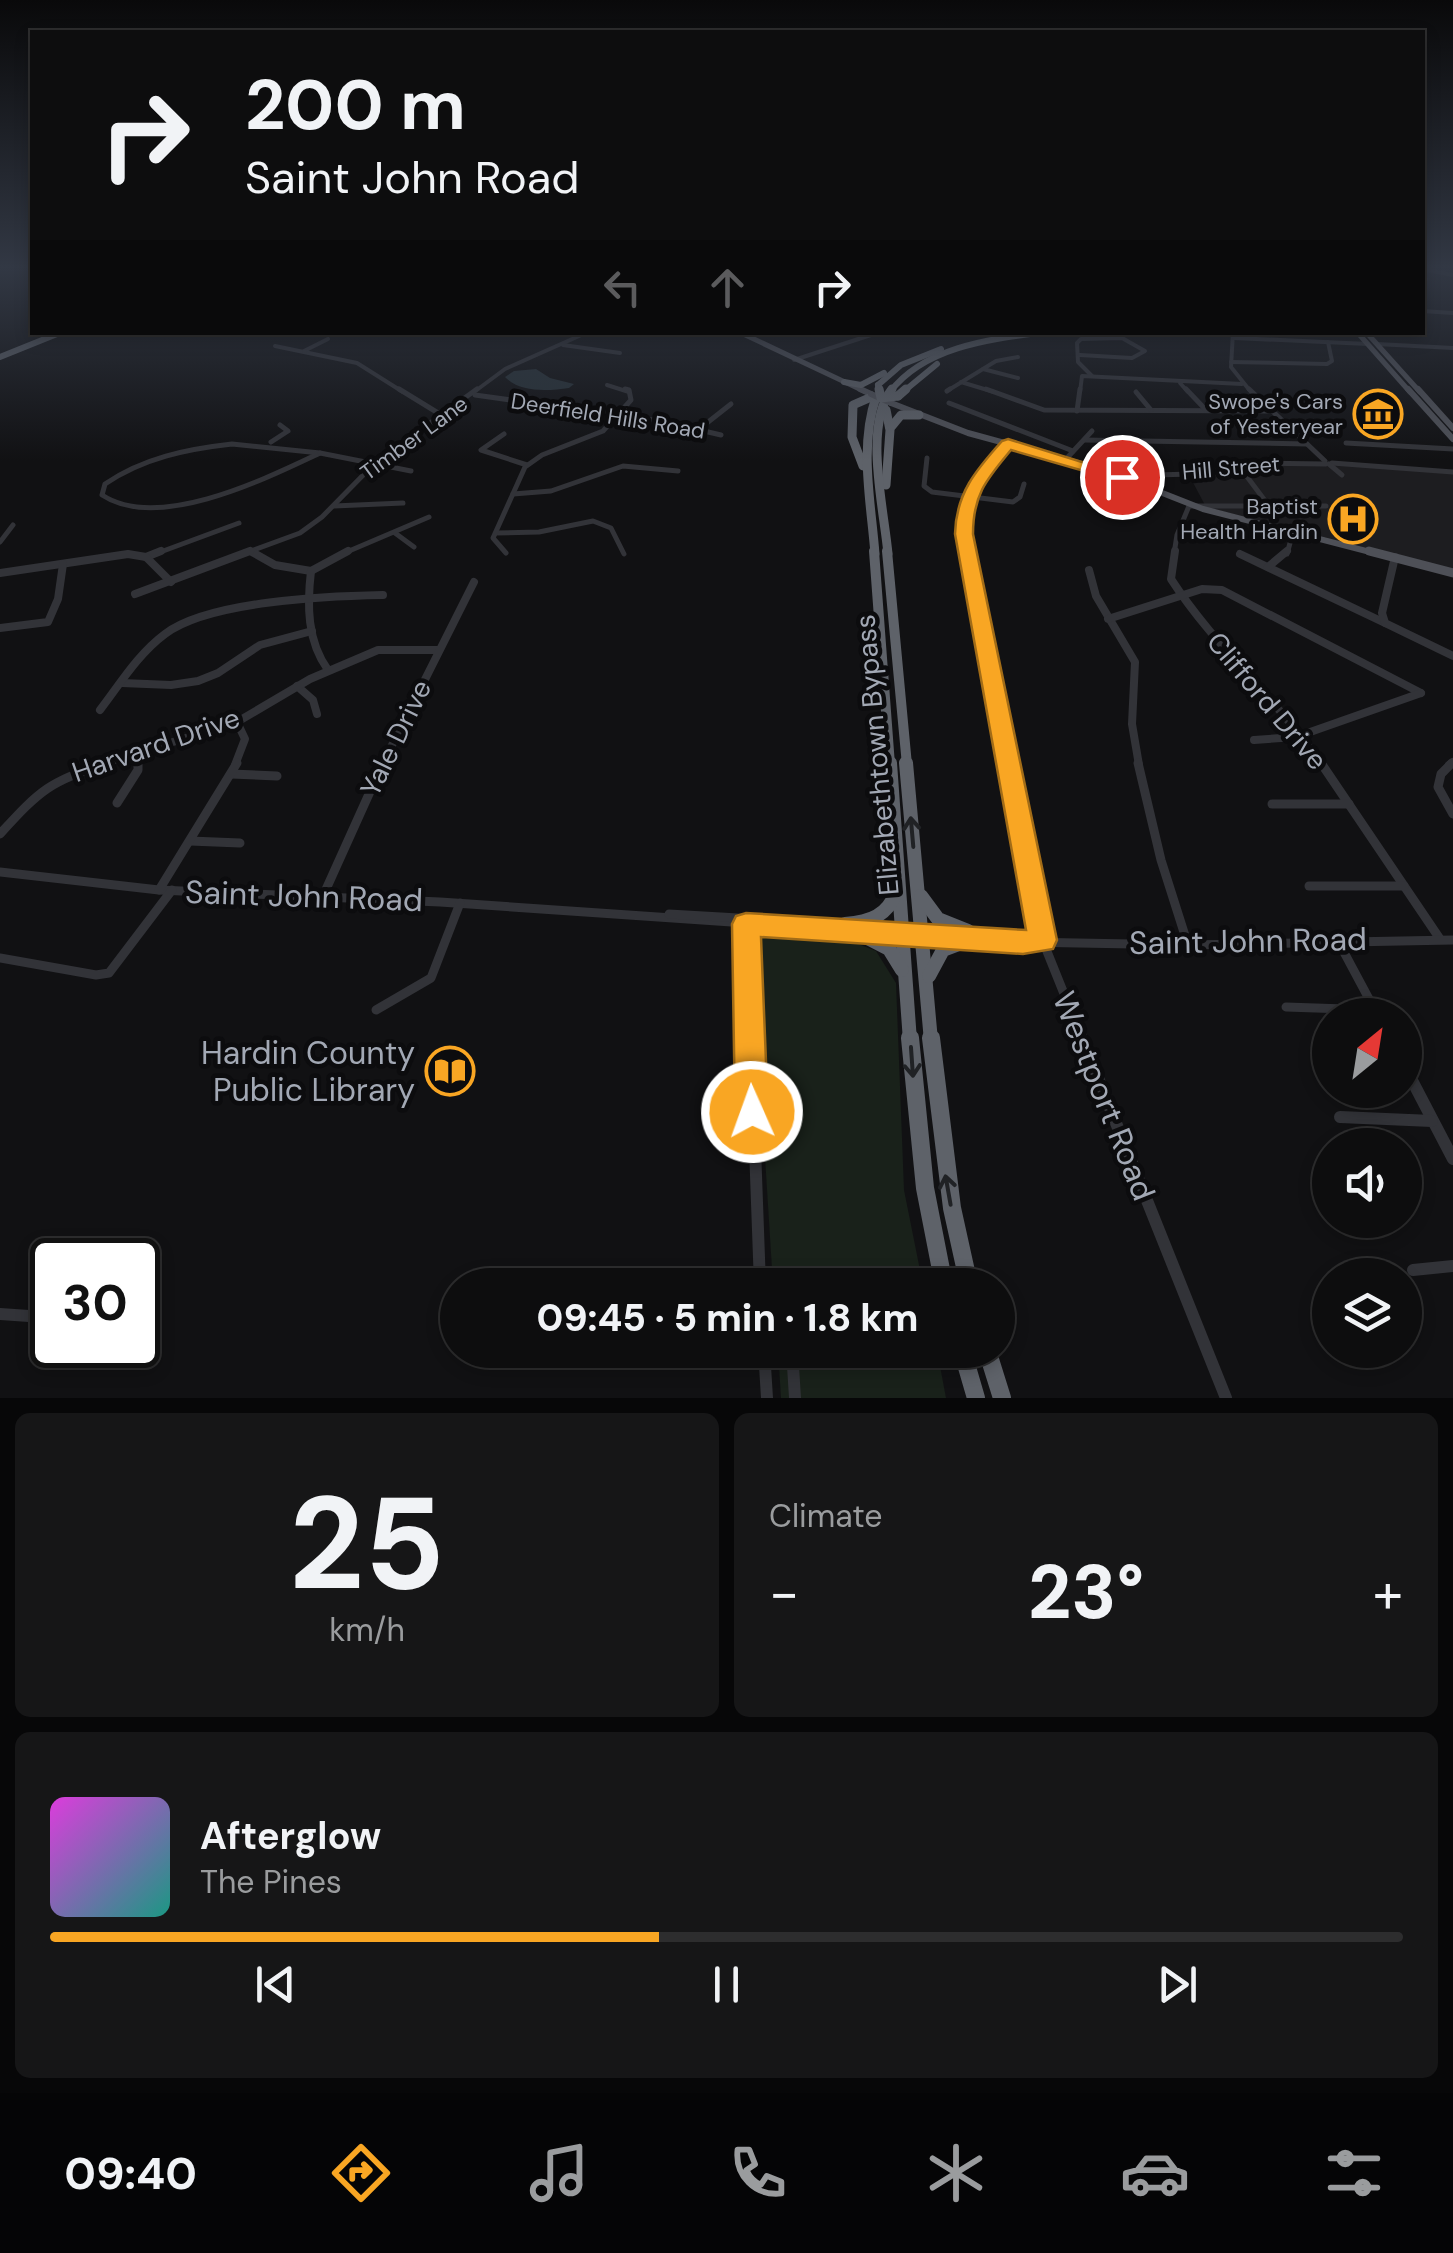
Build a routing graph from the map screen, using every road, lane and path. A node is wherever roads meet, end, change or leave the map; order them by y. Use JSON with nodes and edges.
{"nodes":[{"id":1,"x":52,"y":335,"type":"edge"},
{"id":2,"x":580,"y":335,"type":"edge"},
{"id":3,"x":745,"y":335,"type":"edge"},
{"id":4,"x":753,"y":335,"type":"edge"},
{"id":5,"x":871,"y":335,"type":"edge"},
{"id":6,"x":1009,"y":335,"type":"edge"},
{"id":7,"x":1025,"y":335,"type":"edge"},
{"id":8,"x":1233,"y":335,"type":"edge"},
{"id":9,"x":1363,"y":335,"type":"edge"},
{"id":10,"x":1366,"y":335,"type":"edge"},
{"id":11,"x":328,"y":339,"type":"dead end"},
{"id":12,"x":1148,"y":340,"type":"dead end"},
{"id":13,"x":984,"y":341,"type":"junction"},
{"id":14,"x":1134,"y":342,"type":"junction"},
{"id":15,"x":1328,"y":342,"type":"junction"},
{"id":16,"x":558,"y":344,"type":"junction"},
{"id":17,"x":1368,"y":344,"type":"junction"},
{"id":18,"x":1380,"y":344,"type":"junction"},
{"id":19,"x":276,"y":346,"type":"dead end"},
{"id":20,"x":1453,"y":348,"type":"edge"},
{"id":21,"x":304,"y":351,"type":"junction"},
{"id":22,"x":620,"y":353,"type":"dead end"},
{"id":23,"x":1280,"y":354,"type":"dead end"},
{"id":24,"x":0,"y":356,"type":"edge"},
{"id":25,"x":1080,"y":356,"type":"junction"},
{"id":26,"x":1379,"y":356,"type":"junction"},
{"id":27,"x":1018,"y":357,"type":"dead end"},
{"id":28,"x":365,"y":358,"type":"dead end"},
{"id":29,"x":796,"y":360,"type":"junction"},
{"id":30,"x":1392,"y":361,"type":"junction"},
{"id":31,"x":1232,"y":362,"type":"junction"},
{"id":32,"x":357,"y":363,"type":"junction"},
{"id":33,"x":1282,"y":364,"type":"junction"},
{"id":34,"x":901,"y":365,"type":"junction"},
{"id":35,"x":983,"y":369,"type":"junction"},
{"id":36,"x":1092,"y":376,"type":"junction"},
{"id":37,"x":1018,"y":378,"type":"dead end"},
{"id":38,"x":1398,"y":378,"type":"junction"},
{"id":39,"x":1408,"y":379,"type":"junction"},
{"id":40,"x":839,"y":381,"type":"junction"},
{"id":41,"x":916,"y":382,"type":"junction"},
{"id":42,"x":961,"y":382,"type":"junction"},
{"id":43,"x":1180,"y":383,"type":"junction"},
{"id":44,"x":1242,"y":383,"type":"junction"},
{"id":45,"x":607,"y":385,"type":"dead end"},
{"id":46,"x":1408,"y":388,"type":"joint"},
{"id":47,"x":947,"y":391,"type":"dead end"},
{"id":48,"x":1136,"y":392,"type":"dead end"},
{"id":49,"x":472,"y":395,"type":"junction"},
{"id":50,"x":873,"y":397,"type":"junction"},
{"id":51,"x":949,"y":403,"type":"dead end"},
{"id":52,"x":731,"y":404,"type":"dead end"},
{"id":53,"x":889,"y":406,"type":"junction"},
{"id":54,"x":1432,"y":408,"type":"junction"},
{"id":55,"x":1077,"y":410,"type":"junction"},
{"id":56,"x":1151,"y":410,"type":"junction"},
{"id":57,"x":1206,"y":410,"type":"junction"},
{"id":58,"x":1273,"y":412,"type":"junction"},
{"id":59,"x":914,"y":413,"type":"junction"},
{"id":60,"x":443,"y":416,"type":"junction"},
{"id":61,"x":618,"y":416,"type":"junction"},
{"id":62,"x":850,"y":423,"type":"junction"},
{"id":63,"x":280,"y":425,"type":"dead end"},
{"id":64,"x":1442,"y":427,"type":"joint"},
{"id":65,"x":698,"y":430,"type":"junction"},
{"id":66,"x":890,"y":430,"type":"junction"},
{"id":67,"x":1092,"y":432,"type":"dead end"},
{"id":68,"x":504,"y":434,"type":"dead end"},
{"id":69,"x":1453,"y":434,"type":"edge"},
{"id":70,"x":721,"y":435,"type":"dead end"},
{"id":71,"x":1084,"y":440,"type":"junction"},
{"id":72,"x":272,"y":442,"type":"junction"},
{"id":73,"x":1346,"y":443,"type":"dead end"},
{"id":74,"x":1008,"y":444,"type":"junction"},
{"id":75,"x":1306,"y":444,"type":"junction"},
{"id":76,"x":1453,"y":449,"type":"edge"},
{"id":77,"x":1074,"y":451,"type":"junction"},
{"id":78,"x":321,"y":452,"type":"junction"},
{"id":79,"x":927,"y":458,"type":"dead end"},
{"id":80,"x":1066,"y":459,"type":"junction"},
{"id":81,"x":376,"y":463,"type":"junction"},
{"id":82,"x":1328,"y":463,"type":"junction"},
{"id":83,"x":527,"y":466,"type":"junction"},
{"id":84,"x":1236,"y":470,"type":"junction"},
{"id":85,"x":411,"y":471,"type":"dead end"},
{"id":86,"x":678,"y":471,"type":"dead end"},
{"id":87,"x":1453,"y":472,"type":"edge"},
{"id":88,"x":1342,"y":475,"type":"dead end"},
{"id":89,"x":1024,"y":484,"type":"dead end"},
{"id":90,"x":1142,"y":485,"type":"junction"},
{"id":91,"x":513,"y":494,"type":"junction"},
{"id":92,"x":969,"y":496,"type":"junction"},
{"id":93,"x":403,"y":503,"type":"dead end"},
{"id":94,"x":1191,"y":505,"type":"junction"},
{"id":95,"x":334,"y":506,"type":"junction"},
{"id":96,"x":1269,"y":506,"type":"junction"},
{"id":97,"x":1326,"y":506,"type":"dead end"},
{"id":98,"x":429,"y":517,"type":"dead end"},
{"id":99,"x":878,"y":519,"type":"junction"},
{"id":100,"x":238,"y":522,"type":"dead end"},
{"id":101,"x":13,"y":525,"type":"dead end"},
{"id":102,"x":496,"y":532,"type":"junction"},
{"id":103,"x":1293,"y":532,"type":"junction"},
{"id":104,"x":395,"y":533,"type":"junction"},
{"id":105,"x":0,"y":542,"type":"edge"},
{"id":106,"x":414,"y":548,"type":"dead end"},
{"id":107,"x":252,"y":552,"type":"junction"},
{"id":108,"x":506,"y":553,"type":"dead end"},
{"id":109,"x":624,"y":554,"type":"dead end"},
{"id":110,"x":1240,"y":554,"type":"dead end"},
{"id":111,"x":146,"y":557,"type":"junction"},
{"id":112,"x":1395,"y":557,"type":"junction"},
{"id":113,"x":63,"y":564,"type":"junction"},
{"id":114,"x":1268,"y":567,"type":"junction"},
{"id":115,"x":1089,"y":570,"type":"dead end"},
{"id":116,"x":311,"y":571,"type":"junction"},
{"id":117,"x":0,"y":573,"type":"edge"},
{"id":118,"x":1453,"y":573,"type":"edge"},
{"id":119,"x":170,"y":582,"type":"junction"},
{"id":120,"x":474,"y":582,"type":"dead end"},
{"id":121,"x":135,"y":594,"type":"dead end"},
{"id":122,"x":383,"y":595,"type":"dead end"},
{"id":123,"x":1180,"y":596,"type":"junction"},
{"id":124,"x":310,"y":598,"type":"junction"},
{"id":125,"x":1108,"y":619,"type":"junction"},
{"id":126,"x":1385,"y":623,"type":"junction"},
{"id":127,"x":1,"y":628,"type":"edge"},
{"id":128,"x":312,"y":631,"type":"junction"},
{"id":129,"x":439,"y":650,"type":"junction"},
{"id":130,"x":1453,"y":656,"type":"edge"},
{"id":131,"x":328,"y":670,"type":"junction"},
{"id":132,"x":122,"y":683,"type":"junction"},
{"id":133,"x":297,"y":686,"type":"junction"},
{"id":134,"x":100,"y":710,"type":"dead end"},
{"id":135,"x":317,"y":714,"type":"dead end"},
{"id":136,"x":236,"y":722,"type":"junction"},
{"id":137,"x":1301,"y":734,"type":"junction"},
{"id":138,"x":1254,"y":740,"type":"dead end"},
{"id":139,"x":138,"y":753,"type":"junction"},
{"id":140,"x":1453,"y":762,"type":"edge"},
{"id":141,"x":231,"y":774,"type":"junction"},
{"id":142,"x":277,"y":776,"type":"dead end"},
{"id":143,"x":117,"y":802,"type":"dead end"},
{"id":144,"x":1272,"y":804,"type":"dead end"},
{"id":145,"x":1349,"y":804,"type":"junction"},
{"id":146,"x":1453,"y":814,"type":"edge"},
{"id":147,"x":0,"y":834,"type":"edge"},
{"id":148,"x":190,"y":841,"type":"junction"},
{"id":149,"x":240,"y":843,"type":"dead end"},
{"id":150,"x":0,"y":872,"type":"edge"},
{"id":151,"x":899,"y":882,"type":"junction"},
{"id":152,"x":916,"y":882,"type":"junction"},
{"id":153,"x":1309,"y":886,"type":"dead end"},
{"id":154,"x":1404,"y":886,"type":"junction"},
{"id":155,"x":159,"y":890,"type":"junction"},
{"id":156,"x":173,"y":890,"type":"junction"},
{"id":157,"x":322,"y":896,"type":"junction"},
{"id":158,"x":460,"y":903,"type":"junction"},
{"id":159,"x":746,"y":921,"type":"junction"},
{"id":160,"x":852,"y":928,"type":"junction"},
{"id":161,"x":902,"y":932,"type":"junction"},
{"id":162,"x":921,"y":932,"type":"junction"},
{"id":163,"x":970,"y":935,"type":"junction"},
{"id":164,"x":1440,"y":939,"type":"junction"},
{"id":165,"x":1042,"y":940,"type":"junction"},
{"id":166,"x":1453,"y":940,"type":"edge"},
{"id":167,"x":1338,"y":941,"type":"junction"},
{"id":168,"x":1188,"y":945,"type":"junction"},
{"id":169,"x":0,"y":958,"type":"edge"},
{"id":170,"x":908,"y":998,"type":"junction"},
{"id":171,"x":1368,"y":998,"type":"edge"},
{"id":172,"x":927,"y":1000,"type":"junction"},
{"id":173,"x":1286,"y":1007,"type":"dead end"},
{"id":174,"x":1312,"y":1009,"type":"edge"},
{"id":175,"x":376,"y":1010,"type":"dead end"},
{"id":176,"x":1422,"y":1101,"type":"edge"},
{"id":177,"x":1340,"y":1117,"type":"dead end"},
{"id":178,"x":1432,"y":1121,"type":"junction"},
{"id":179,"x":1453,"y":1159,"type":"edge"},
{"id":180,"x":1453,"y":1266,"type":"edge"},
{"id":181,"x":759,"y":1268,"type":"edge"},
{"id":182,"x":941,"y":1268,"type":"edge"},
{"id":183,"x":965,"y":1268,"type":"edge"},
{"id":184,"x":1422,"y":1269,"type":"edge"},
{"id":185,"x":0,"y":1314,"type":"edge"},
{"id":186,"x":30,"y":1316,"type":"dead end"},
{"id":187,"x":765,"y":1368,"type":"edge"},
{"id":188,"x":793,"y":1368,"type":"edge"},
{"id":189,"x":967,"y":1368,"type":"edge"},
{"id":190,"x":993,"y":1368,"type":"edge"},
{"id":191,"x":767,"y":1398,"type":"edge"},
{"id":192,"x":795,"y":1398,"type":"edge"},
{"id":193,"x":976,"y":1398,"type":"edge"},
{"id":194,"x":1002,"y":1398,"type":"edge"},
{"id":195,"x":1226,"y":1398,"type":"edge"}],
"edges":[{"from":1,"to":24,"type":"highway"},
{"from":2,"to":16,"type":"street","name":"Timber Lane"},
{"from":3,"to":29,"type":"main road"},
{"from":4,"to":29,"type":"main road"},
{"from":5,"to":29,"type":"street"},
{"from":6,"to":13,"type":"highway","name":"Elizabethtown Bypass"},
{"from":7,"to":13,"type":"highway","name":"Elizabethtown Bypass"},
{"from":8,"to":15,"type":"street"},
{"from":8,"to":31,"type":"street"},
{"from":9,"to":17,"type":"main road"},
{"from":10,"to":18,"type":"main road"},
{"from":11,"to":21,"type":"street"},
{"from":12,"to":14,"type":"street"},
{"from":13,"to":34,"type":"highway"},
{"from":13,"to":41,"type":"highway"},
{"from":13,"to":99,"type":"highway","name":"Elizabethtown Bypass"},
{"from":14,"to":25,"type":"street"},
{"from":14,"to":25,"type":"street"},
{"from":15,"to":17,"type":"street"},
{"from":15,"to":33,"type":"street"},
{"from":16,"to":22,"type":"street"},
{"from":16,"to":49,"type":"street","name":"Timber Lane"},
{"from":17,"to":26,"type":"main road"},
{"from":17,"to":30,"type":"main road"},
{"from":18,"to":20,"type":"street"},
{"from":18,"to":30,"type":"main road"},
{"from":19,"to":21,"type":"street"},
{"from":21,"to":32,"type":"street"},
{"from":23,"to":33,"type":"street"},
{"from":25,"to":36,"type":"street"},
{"from":26,"to":38,"type":"main road"},
{"from":26,"to":39,"type":"main road"},
{"from":27,"to":35,"type":"street"},
{"from":28,"to":32,"type":"street"},
{"from":29,"to":40,"type":"main road"},
{"from":30,"to":39,"type":"main road"},
{"from":31,"to":33,"type":"street"},
{"from":31,"to":44,"type":"street"},
{"from":32,"to":60,"type":"street"},
{"from":34,"to":40,"type":"highway"},
{"from":34,"to":50,"type":"highway","bridge":true},
{"from":35,"to":37,"type":"street"},
{"from":35,"to":42,"type":"street"},
{"from":36,"to":43,"type":"street"},
{"from":36,"to":55,"type":"street"},
{"from":38,"to":46,"type":"main road"},
{"from":38,"to":54,"type":"main road"},
{"from":39,"to":54,"type":"main road"},
{"from":40,"to":50,"type":"main road"},
{"from":40,"to":62,"type":"highway"},
{"from":41,"to":50,"type":"highway","bridge":true},
{"from":41,"to":59,"type":"highway"},
{"from":42,"to":47,"type":"street"},
{"from":42,"to":55,"type":"street"},
{"from":43,"to":44,"type":"street"},
{"from":43,"to":57,"type":"street"},
{"from":44,"to":58,"type":"street"},
{"from":45,"to":61,"type":"street"},
{"from":46,"to":54,"type":"main road"},
{"from":48,"to":56,"type":"street"},
{"from":49,"to":60,"type":"street","name":"Timber Lane"},
{"from":49,"to":61,"type":"street","name":"Deerfield Hills Road"},
{"from":50,"to":53,"type":"highway","bridge":true},
{"from":50,"to":62,"type":"highway"},
{"from":51,"to":77,"type":"street"},
{"from":52,"to":65,"type":"street"},
{"from":53,"to":59,"type":"main road"},
{"from":53,"to":66,"type":"highway"},
{"from":54,"to":64,"type":"main road"},
{"from":54,"to":69,"type":"main road"},
{"from":55,"to":56,"type":"street"},
{"from":56,"to":57,"type":"street"},
{"from":57,"to":58,"type":"street"},
{"from":58,"to":75,"type":"street"},
{"from":59,"to":66,"type":"highway"},
{"from":59,"to":74,"type":"main road"},
{"from":60,"to":81,"type":"street","name":"Timber Lane"},
{"from":61,"to":65,"type":"street","name":"Deerfield Hills Road"},
{"from":61,"to":83,"type":"street"},
{"from":62,"to":99,"type":"highway"},
{"from":63,"to":72,"type":"street"},
{"from":64,"to":69,"type":"main road"},
{"from":65,"to":70,"type":"street","name":"Deerfield Hills Road"},
{"from":66,"to":99,"type":"highway"},
{"from":67,"to":71,"type":"street"},
{"from":68,"to":83,"type":"street"},
{"from":71,"to":75,"type":"street"},
{"from":71,"to":77,"type":"street"},
{"from":72,"to":78,"type":"street"},
{"from":72,"to":78,"type":"street"},
{"from":73,"to":76,"type":"street"},
{"from":74,"to":80,"type":"main road"},
{"from":74,"to":92,"type":"street"},
{"from":75,"to":82,"type":"street"},
{"from":77,"to":80,"type":"street"},
{"from":78,"to":81,"type":"street"},
{"from":79,"to":92,"type":"street"},
{"from":80,"to":90,"type":"main road"},
{"from":81,"to":85,"type":"street"},
{"from":81,"to":95,"type":"street","name":"Timber Lane"},
{"from":82,"to":84,"type":"street","name":"Hill Street"},
{"from":82,"to":87,"type":"street","name":"Hill Street"},
{"from":82,"to":88,"type":"street"},
{"from":83,"to":91,"type":"street"},
{"from":84,"to":90,"type":"street","name":"Hill Street"},
{"from":84,"to":96,"type":"street"},
{"from":86,"to":91,"type":"street"},
{"from":89,"to":92,"type":"street"},
{"from":90,"to":94,"type":"main road"},
{"from":91,"to":102,"type":"street"},
{"from":92,"to":165,"type":"street","name":"Westport Road"},
{"from":93,"to":95,"type":"street"},
{"from":94,"to":96,"type":"street"},
{"from":94,"to":103,"type":"main road"},
{"from":94,"to":123,"type":"street"},
{"from":95,"to":107,"type":"street","name":"Timber Lane"},
{"from":96,"to":97,"type":"street"},
{"from":98,"to":104,"type":"street"},
{"from":99,"to":151,"type":"highway","name":"Elizabethtown Bypass"},
{"from":152,"to":99,"type":"highway","name":"Elizabethtown Bypass","one_way":true},
{"from":100,"to":111,"type":"street"},
{"from":101,"to":105,"type":"street"},
{"from":102,"to":108,"type":"street"},
{"from":102,"to":109,"type":"street"},
{"from":103,"to":112,"type":"main road"},
{"from":103,"to":114,"type":"street"},
{"from":104,"to":106,"type":"street"},
{"from":104,"to":116,"type":"street"},
{"from":107,"to":116,"type":"street"},
{"from":107,"to":119,"type":"street","name":"Timber Lane"},
{"from":110,"to":114,"type":"street"},
{"from":111,"to":113,"type":"street"},
{"from":111,"to":119,"type":"street"},
{"from":112,"to":118,"type":"main road"},
{"from":112,"to":126,"type":"street"},
{"from":113,"to":117,"type":"street"},
{"from":113,"to":127,"type":"street"},
{"from":114,"to":126,"type":"street"},
{"from":115,"to":125,"type":"street"},
{"from":116,"to":124,"type":"street"},
{"from":119,"to":121,"type":"street","name":"Timber Lane"},
{"from":120,"to":129,"type":"street","name":"Yale Drive"},
{"from":122,"to":124,"type":"street"},
{"from":123,"to":125,"type":"street"},
{"from":123,"to":137,"type":"street","name":"Clifford Drive"},
{"from":123,"to":137,"type":"street"},
{"from":124,"to":128,"type":"street"},
{"from":124,"to":132,"type":"street"},
{"from":125,"to":168,"type":"street"},
{"from":126,"to":130,"type":"street"},
{"from":128,"to":131,"type":"street"},
{"from":128,"to":132,"type":"street"},
{"from":129,"to":131,"type":"street","name":"Harvard Drive"},
{"from":129,"to":157,"type":"street","name":"Yale Drive"},
{"from":131,"to":133,"type":"street","name":"Harvard Drive"},
{"from":132,"to":134,"type":"street"},
{"from":133,"to":135,"type":"street"},
{"from":133,"to":136,"type":"street","name":"Harvard Drive"},
{"from":136,"to":139,"type":"street","name":"Harvard Drive"},
{"from":136,"to":141,"type":"street"},
{"from":137,"to":138,"type":"street"},
{"from":137,"to":145,"type":"street","name":"Clifford Drive"},
{"from":139,"to":143,"type":"street"},
{"from":139,"to":147,"type":"street","name":"Harvard Drive"},
{"from":140,"to":146,"type":"street"},
{"from":141,"to":142,"type":"street"},
{"from":141,"to":148,"type":"street"},
{"from":144,"to":145,"type":"street"},
{"from":145,"to":154,"type":"street","name":"Clifford Drive"},
{"from":148,"to":149,"type":"street"},
{"from":148,"to":155,"type":"street"},
{"from":150,"to":155,"type":"street","name":"Saint John Road"},
{"from":151,"to":160,"type":"highway"},
{"from":151,"to":161,"type":"highway","name":"Elizabethtown Bypass"},
{"from":152,"to":162,"type":"highway","name":"Elizabethtown Bypass"},
{"from":152,"to":163,"type":"highway"},
{"from":153,"to":154,"type":"street"},
{"from":154,"to":164,"type":"street","name":"Clifford Drive"},
{"from":155,"to":156,"type":"street","name":"Saint John Road"},
{"from":156,"to":157,"type":"street","name":"Saint John Road"},
{"from":156,"to":169,"type":"street"},
{"from":157,"to":158,"type":"street","name":"Saint John Road"},
{"from":158,"to":159,"type":"street","name":"Saint John Road"},
{"from":158,"to":175,"type":"street"},
{"from":159,"to":160,"type":"street","name":"Saint John Road"},
{"from":159,"to":181,"type":"street"},
{"from":160,"to":161,"type":"street","name":"Saint John Road"},
{"from":160,"to":170,"type":"highway"},
{"from":161,"to":162,"type":"street","name":"Saint John Road"},
{"from":161,"to":170,"type":"highway","name":"Elizabethtown Bypass"},
{"from":162,"to":163,"type":"street","name":"Saint John Road"},
{"from":162,"to":172,"type":"highway","name":"Elizabethtown Bypass"},
{"from":163,"to":165,"type":"street","name":"Saint John Road"},
{"from":163,"to":172,"type":"highway"},
{"from":164,"to":166,"type":"street","name":"Saint John Road"},
{"from":164,"to":167,"type":"street","name":"Saint John Road"},
{"from":165,"to":168,"type":"street","name":"Saint John Road"},
{"from":165,"to":195,"type":"street","name":"Westport Road"},
{"from":167,"to":168,"type":"street","name":"Saint John Road"},
{"from":167,"to":171,"type":"street"},
{"from":170,"to":182,"type":"highway","name":"Elizabethtown Bypass","one_way":true},
{"from":183,"to":172,"type":"highway","name":"Elizabethtown Bypass","one_way":true},
{"from":173,"to":174,"type":"street"},
{"from":176,"to":178,"type":"street"},
{"from":177,"to":178,"type":"street"},
{"from":178,"to":179,"type":"street"},
{"from":180,"to":184,"type":"street"},
{"from":185,"to":186,"type":"street"},
{"from":187,"to":191,"type":"street"},
{"from":188,"to":192,"type":"street"},
{"from":189,"to":193,"type":"highway"},
{"from":190,"to":194,"type":"highway"}]}
